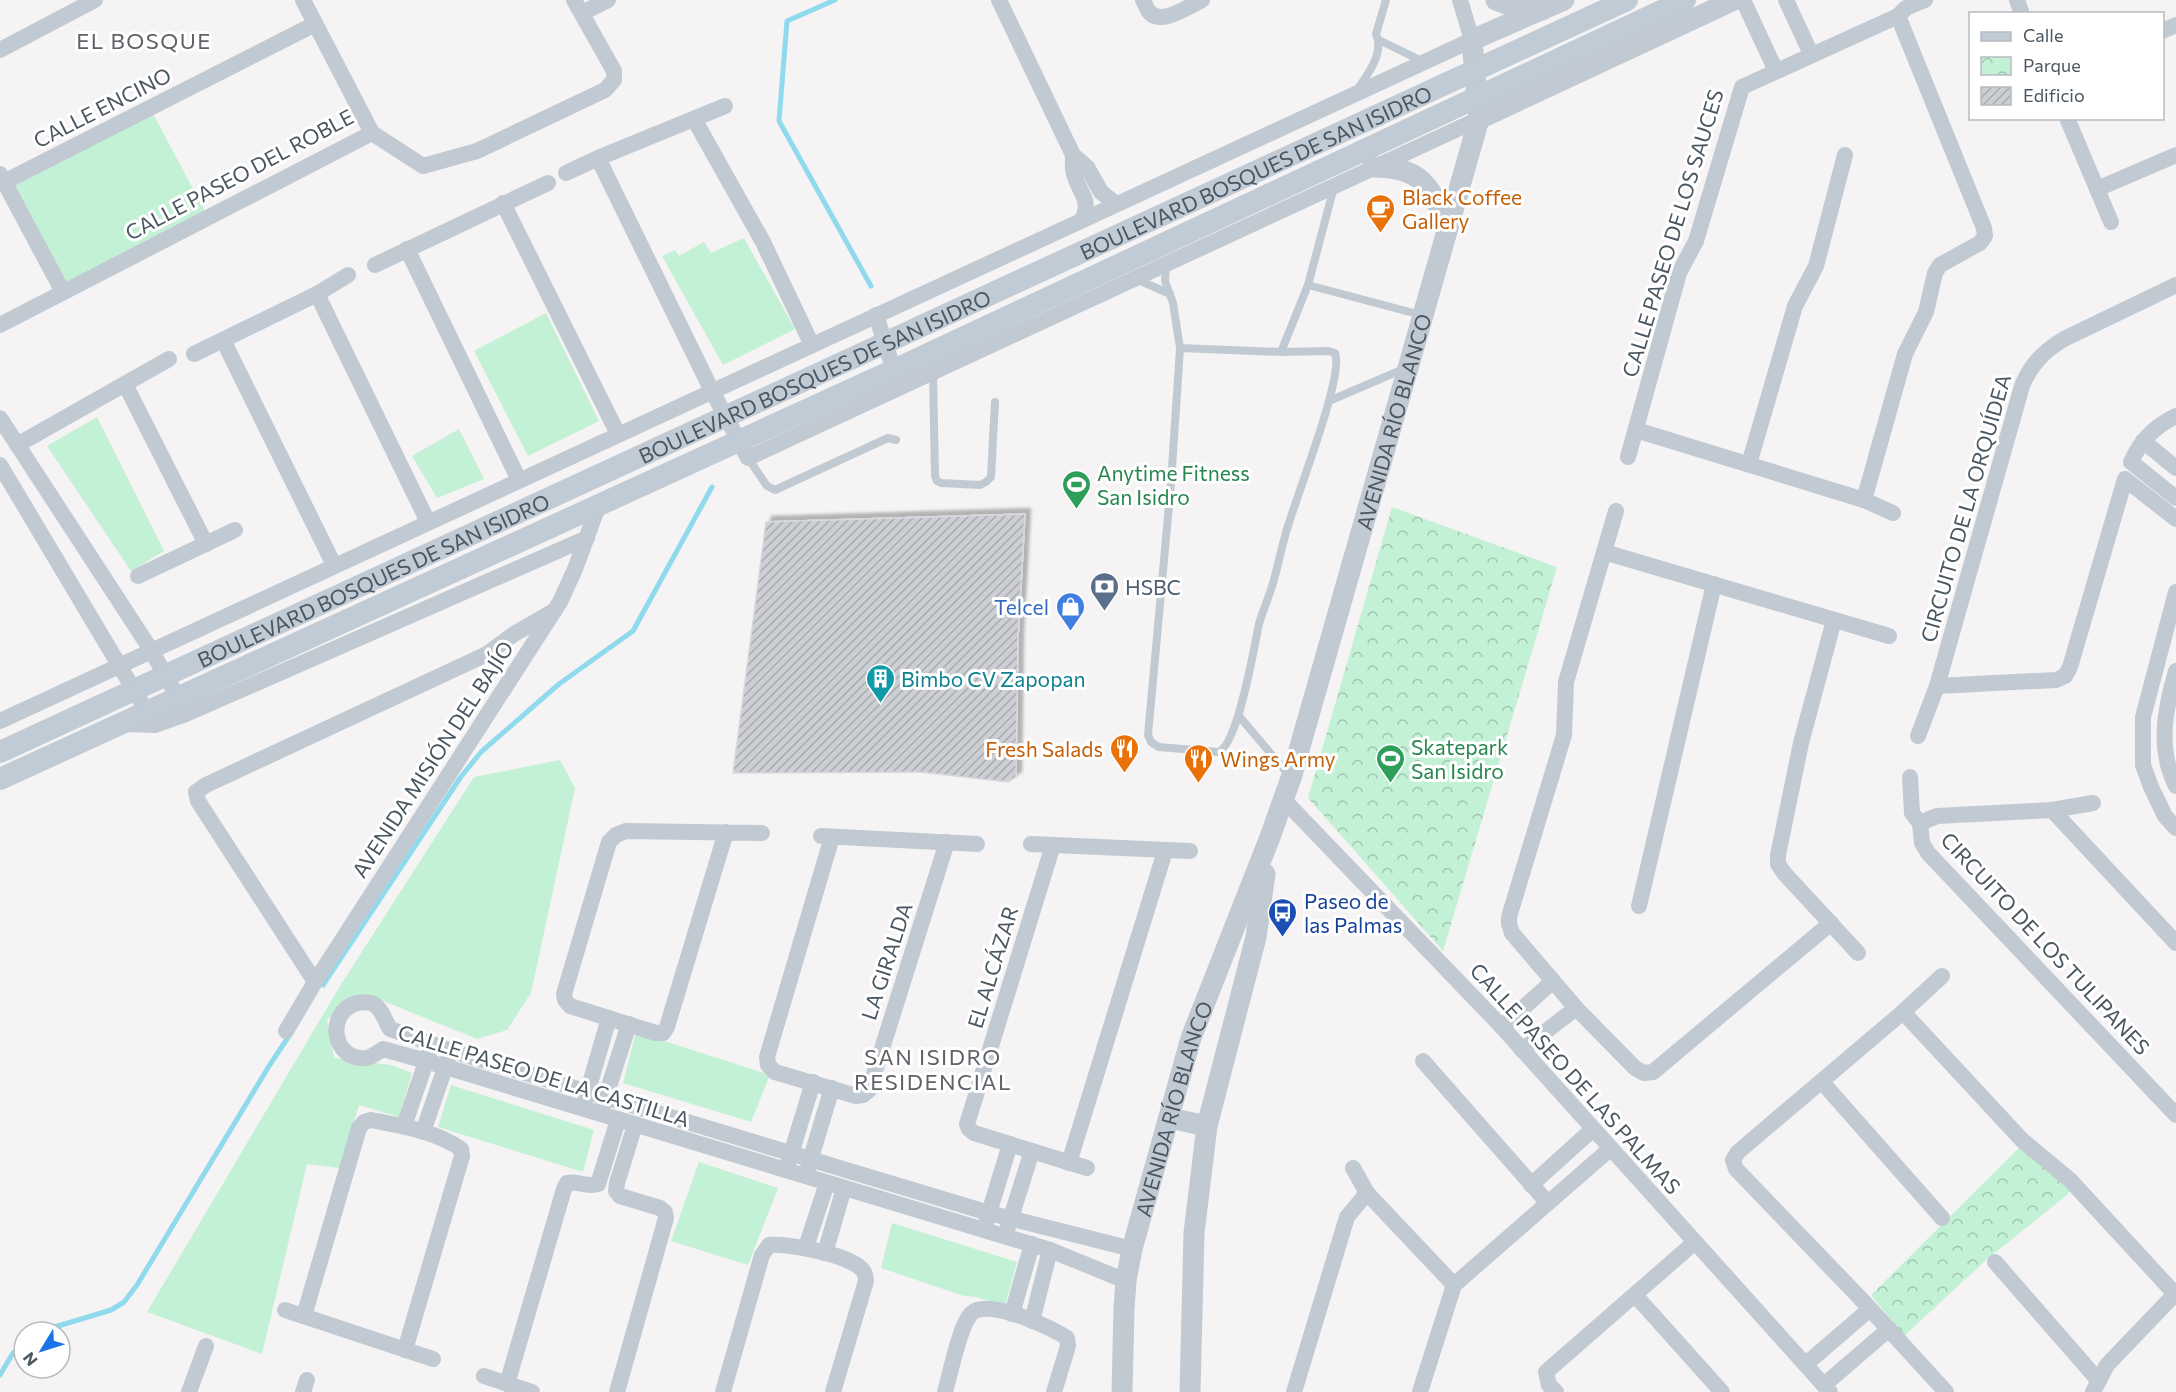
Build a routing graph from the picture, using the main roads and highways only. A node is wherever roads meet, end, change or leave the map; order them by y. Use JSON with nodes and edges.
{"nodes":[{"id":1,"x":1627,"y":0,"type":"edge"},
{"id":2,"x":1685,"y":0,"type":"edge"},
{"id":3,"x":0,"y":752,"type":"edge"},
{"id":4,"x":0,"y":779,"type":"edge"}],
"edges":[{"from":1,"to":3,"type":"main road","name":"BOULEVARD BOSQUES DE SAN ISIDRO"},
{"from":2,"to":4,"type":"main road","name":"BOULEVARD BOSQUES DE SAN ISIDRO"}]}
